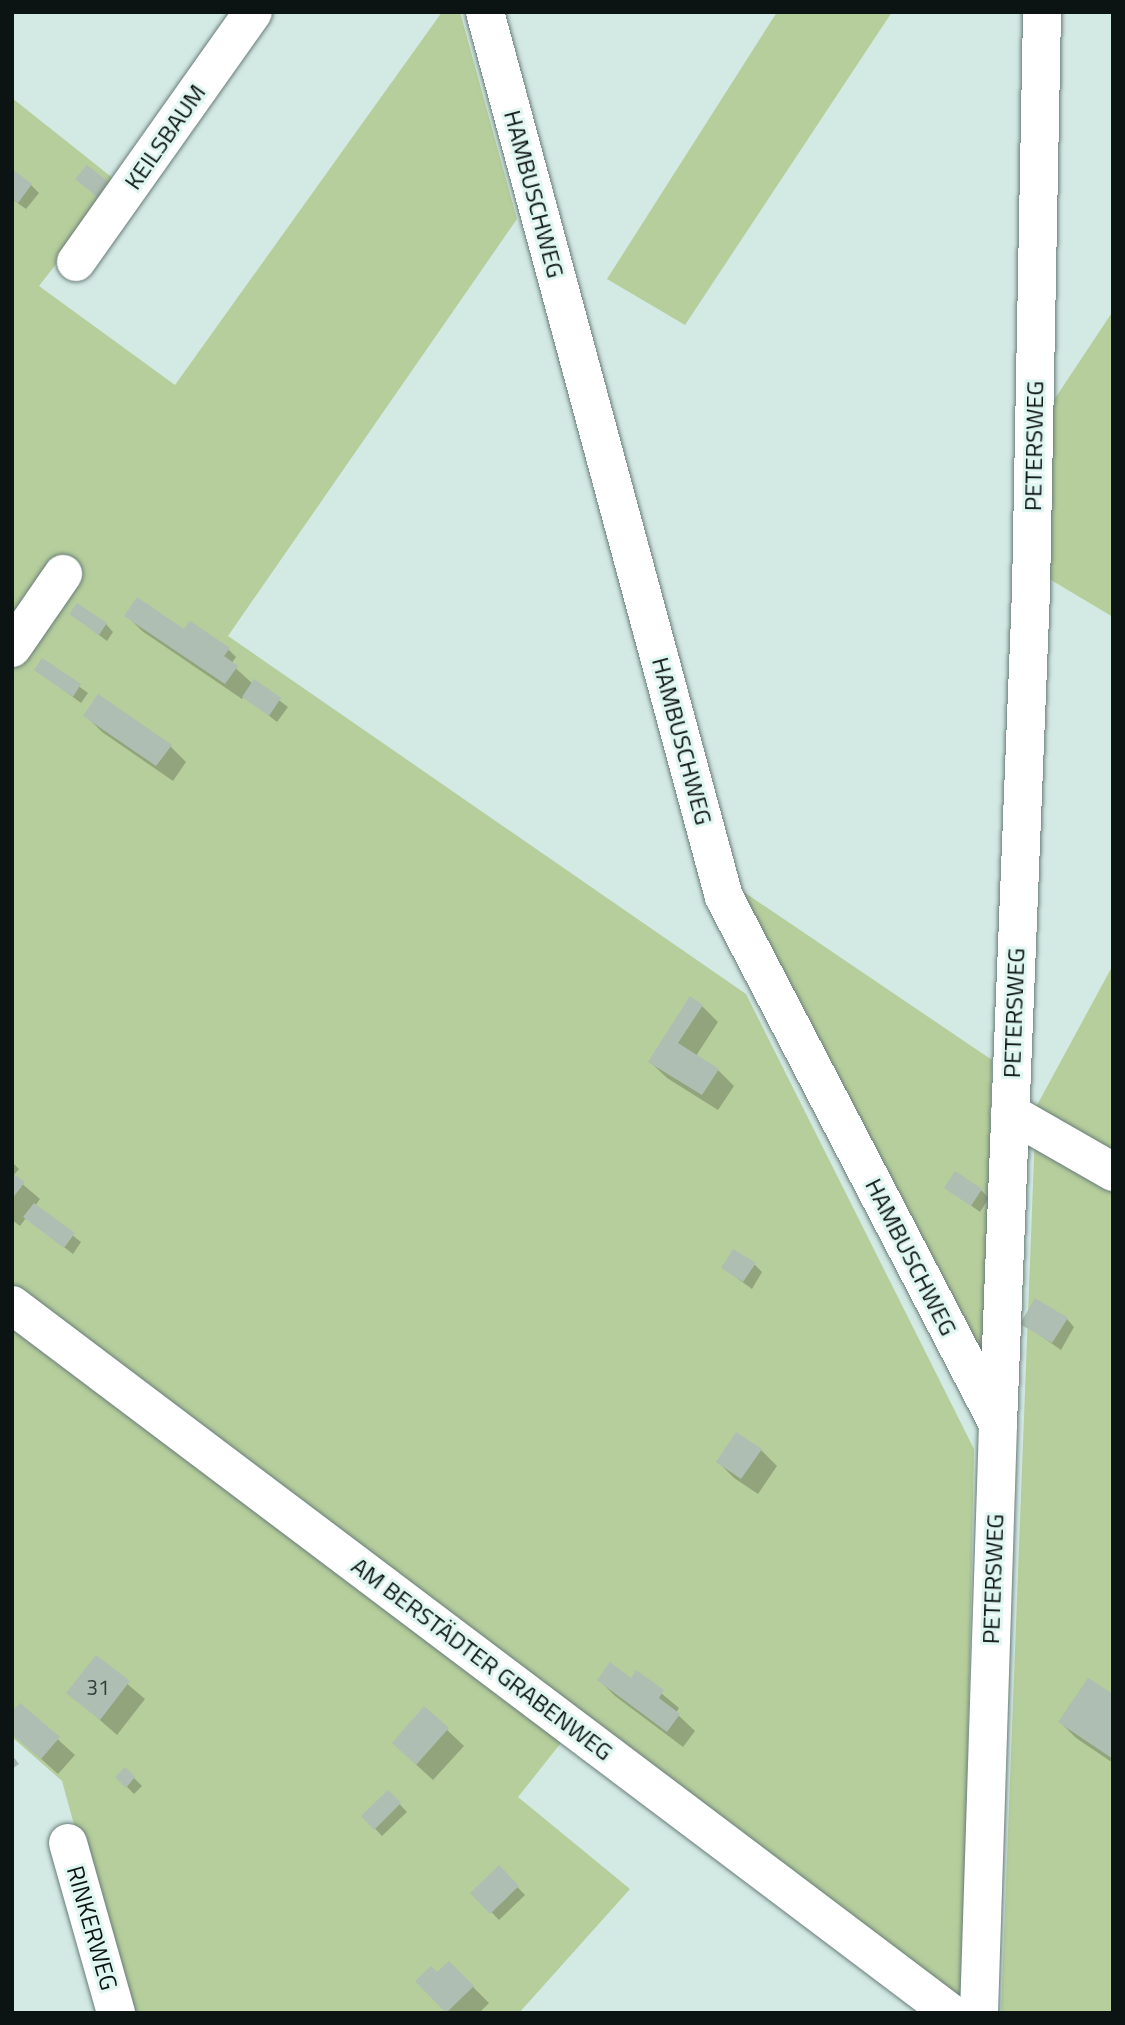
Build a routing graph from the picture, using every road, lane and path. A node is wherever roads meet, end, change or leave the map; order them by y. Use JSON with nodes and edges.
{"nodes":[{"id":1,"x":253,"y":12,"type":"edge"},
{"id":2,"x":485,"y":12,"type":"edge"},
{"id":3,"x":1042,"y":12,"type":"edge"},
{"id":4,"x":76,"y":262,"type":"dead end"},
{"id":5,"x":63,"y":574,"type":"dead end"},
{"id":6,"x":12,"y":648,"type":"edge"},
{"id":7,"x":1010,"y":1113,"type":"junction"},
{"id":8,"x":1113,"y":1172,"type":"edge"},
{"id":9,"x":12,"y":1305,"type":"edge"},
{"id":10,"x":998,"y":1424,"type":"junction"},
{"id":11,"x":68,"y":1843,"type":"dead end"},
{"id":12,"x":116,"y":2013,"type":"edge"},
{"id":13,"x":951,"y":2013,"type":"edge"},
{"id":14,"x":979,"y":2013,"type":"edge"}],
"edges":[{"from":1,"to":4,"type":"street","name":"KEILSBAUM"},
{"from":2,"to":10,"type":"street","name":"HAMBUSCHWEG"},
{"from":3,"to":7,"type":"street","name":"PETERSWEG"},
{"from":5,"to":6,"type":"street"},
{"from":7,"to":8,"type":"street"},
{"from":7,"to":10,"type":"street","name":"PETERSWEG"},
{"from":9,"to":13,"type":"street","name":"AM BERSTÄDTER GRABENWEG"},
{"from":10,"to":14,"type":"street","name":"PETERSWEG"},
{"from":11,"to":12,"type":"street","name":"RINKERWEG"}]}
